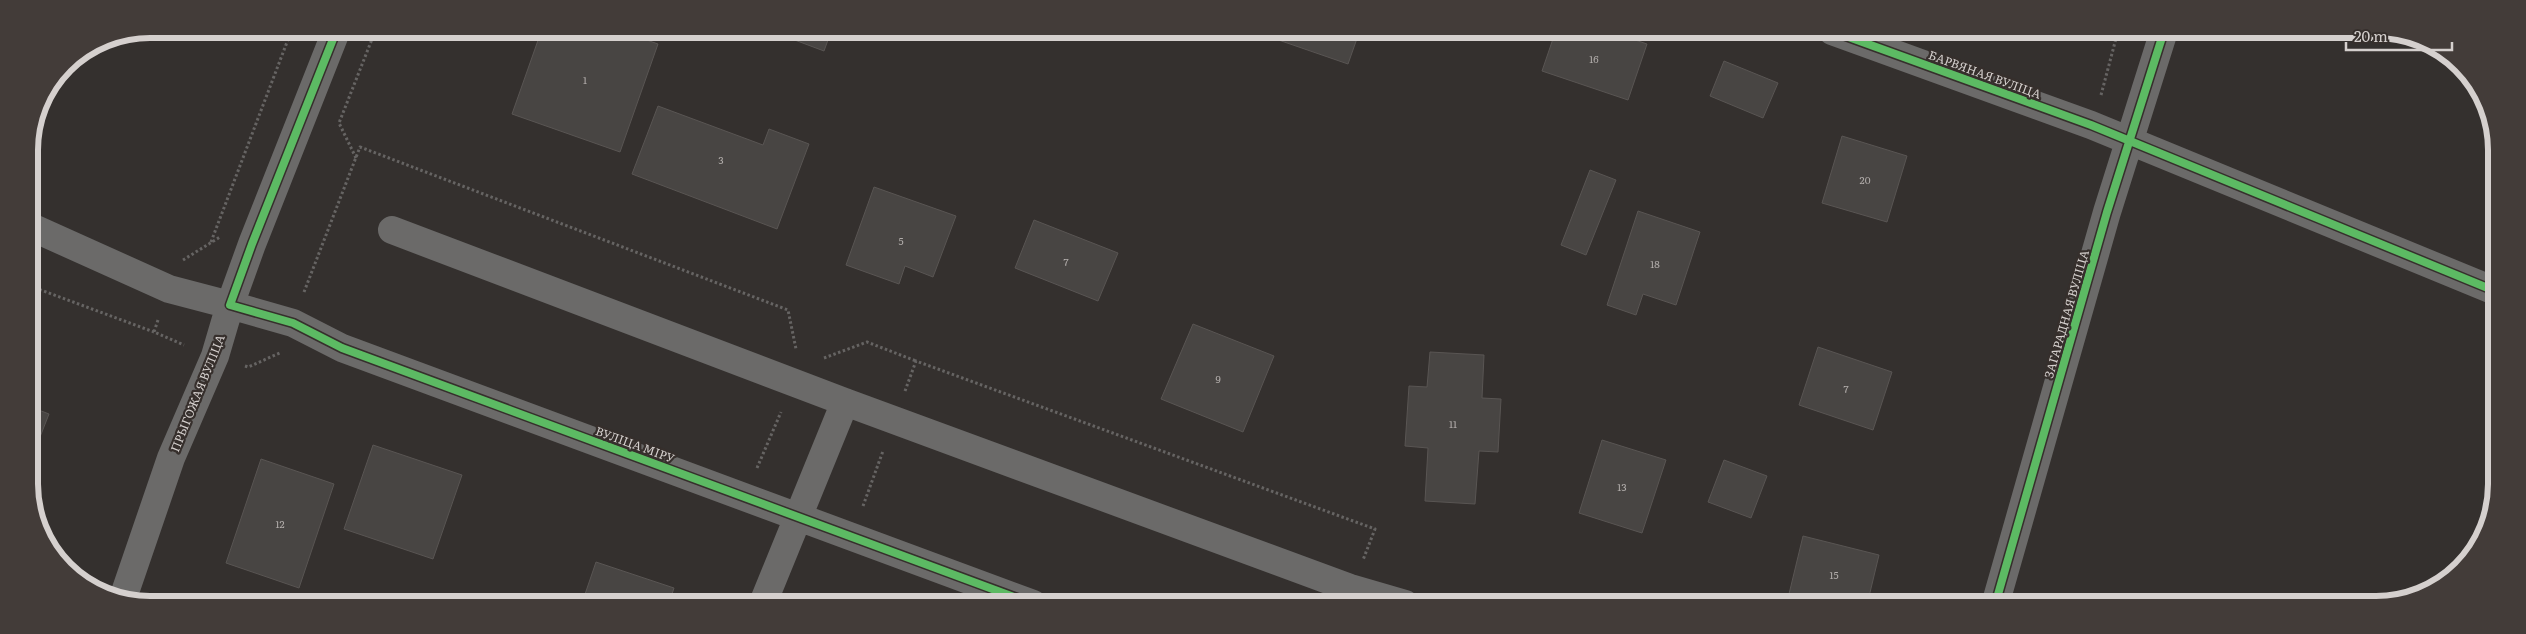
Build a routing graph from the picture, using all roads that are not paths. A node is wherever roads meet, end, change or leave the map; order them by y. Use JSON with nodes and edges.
{"nodes":[{"id":1,"x":333,"y":38,"type":"edge"},
{"id":2,"x":1854,"y":38,"type":"edge"},
{"id":3,"x":2162,"y":38,"type":"edge"},
{"id":4,"x":2130,"y":140,"type":"junction"},
{"id":5,"x":38,"y":230,"type":"edge"},
{"id":6,"x":392,"y":230,"type":"dead end"},
{"id":7,"x":2488,"y":287,"type":"edge"},
{"id":8,"x":230,"y":305,"type":"junction"},
{"id":9,"x":845,"y":402,"type":"junction"},
{"id":10,"x":799,"y":516,"type":"junction"},
{"id":11,"x":125,"y":593,"type":"edge"},
{"id":12,"x":766,"y":596,"type":"edge"},
{"id":13,"x":1012,"y":596,"type":"edge"},
{"id":14,"x":1378,"y":596,"type":"edge"},
{"id":15,"x":1998,"y":596,"type":"edge"}],
"edges":[{"from":1,"to":8,"type":"street","name":"ПРЫГОЖАЯ ВУЛІЦА"},
{"from":2,"to":4,"type":"street","name":"БАРВЯНАЯ ВУЛІЦА"},
{"from":3,"to":4,"type":"street","name":"ЗАГАРАДНАЯ ВУЛІЦА"},
{"from":4,"to":7,"type":"street","name":"БАРВЯНАЯ ВУЛІЦА"},
{"from":4,"to":15,"type":"street","name":"ЗАГАРАДНАЯ ВУЛІЦА"},
{"from":5,"to":8,"type":"street"},
{"from":6,"to":9,"type":"street"},
{"from":8,"to":10,"type":"street","name":"ВУЛІЦА МІРУ"},
{"from":8,"to":11,"type":"street","name":"ПРЫГОЖАЯ ВУЛІЦА"},
{"from":9,"to":10,"type":"street"},
{"from":9,"to":14,"type":"street"},
{"from":10,"to":12,"type":"street"},
{"from":10,"to":13,"type":"street","name":"ВУЛІЦА МІРУ"}]}
